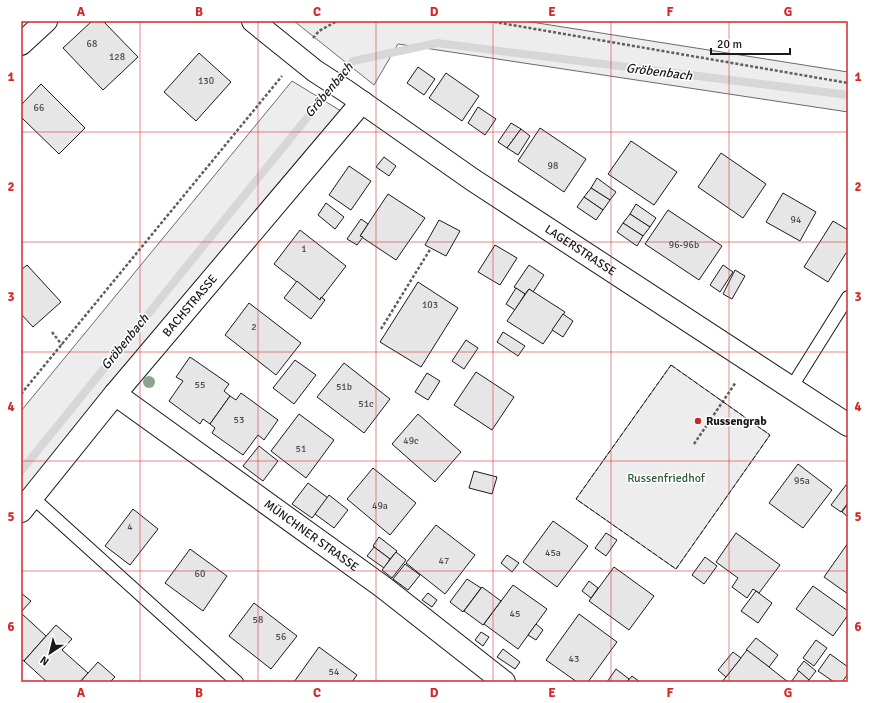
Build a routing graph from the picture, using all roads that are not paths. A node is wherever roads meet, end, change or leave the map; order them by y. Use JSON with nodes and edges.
{"nodes":[{"id":1,"x":46,"y":21,"type":"edge"},
{"id":2,"x":253,"y":21,"type":"edge"},
{"id":3,"x":21,"y":44,"type":"edge"},
{"id":4,"x":354,"y":96,"type":"junction"},
{"id":5,"x":848,"y":297,"type":"edge"},
{"id":6,"x":791,"y":388,"type":"junction"},
{"id":7,"x":116,"y":394,"type":"junction"},
{"id":8,"x":848,"y":425,"type":"edge"},
{"id":9,"x":26,"y":504,"type":"edge"},
{"id":10,"x":237,"y":682,"type":"edge"},
{"id":11,"x":504,"y":682,"type":"edge"}],
"edges":[{"from":1,"to":3,"type":"street"},
{"from":2,"to":4,"type":"street","name":"LAGERSTRASSE"},
{"from":4,"to":6,"type":"street","name":"LAGERSTRASSE"},
{"from":4,"to":7,"type":"street","name":"BACHSTRASSE"},
{"from":5,"to":6,"type":"lane"},
{"from":6,"to":8,"type":"street","name":"LAGERSTRASSE"},
{"from":7,"to":9,"type":"street","name":"BACHSTRASSE"},
{"from":7,"to":11,"type":"street","name":"MÜNCHNER STRASSE"},
{"from":9,"to":10,"type":"lane"}]}
